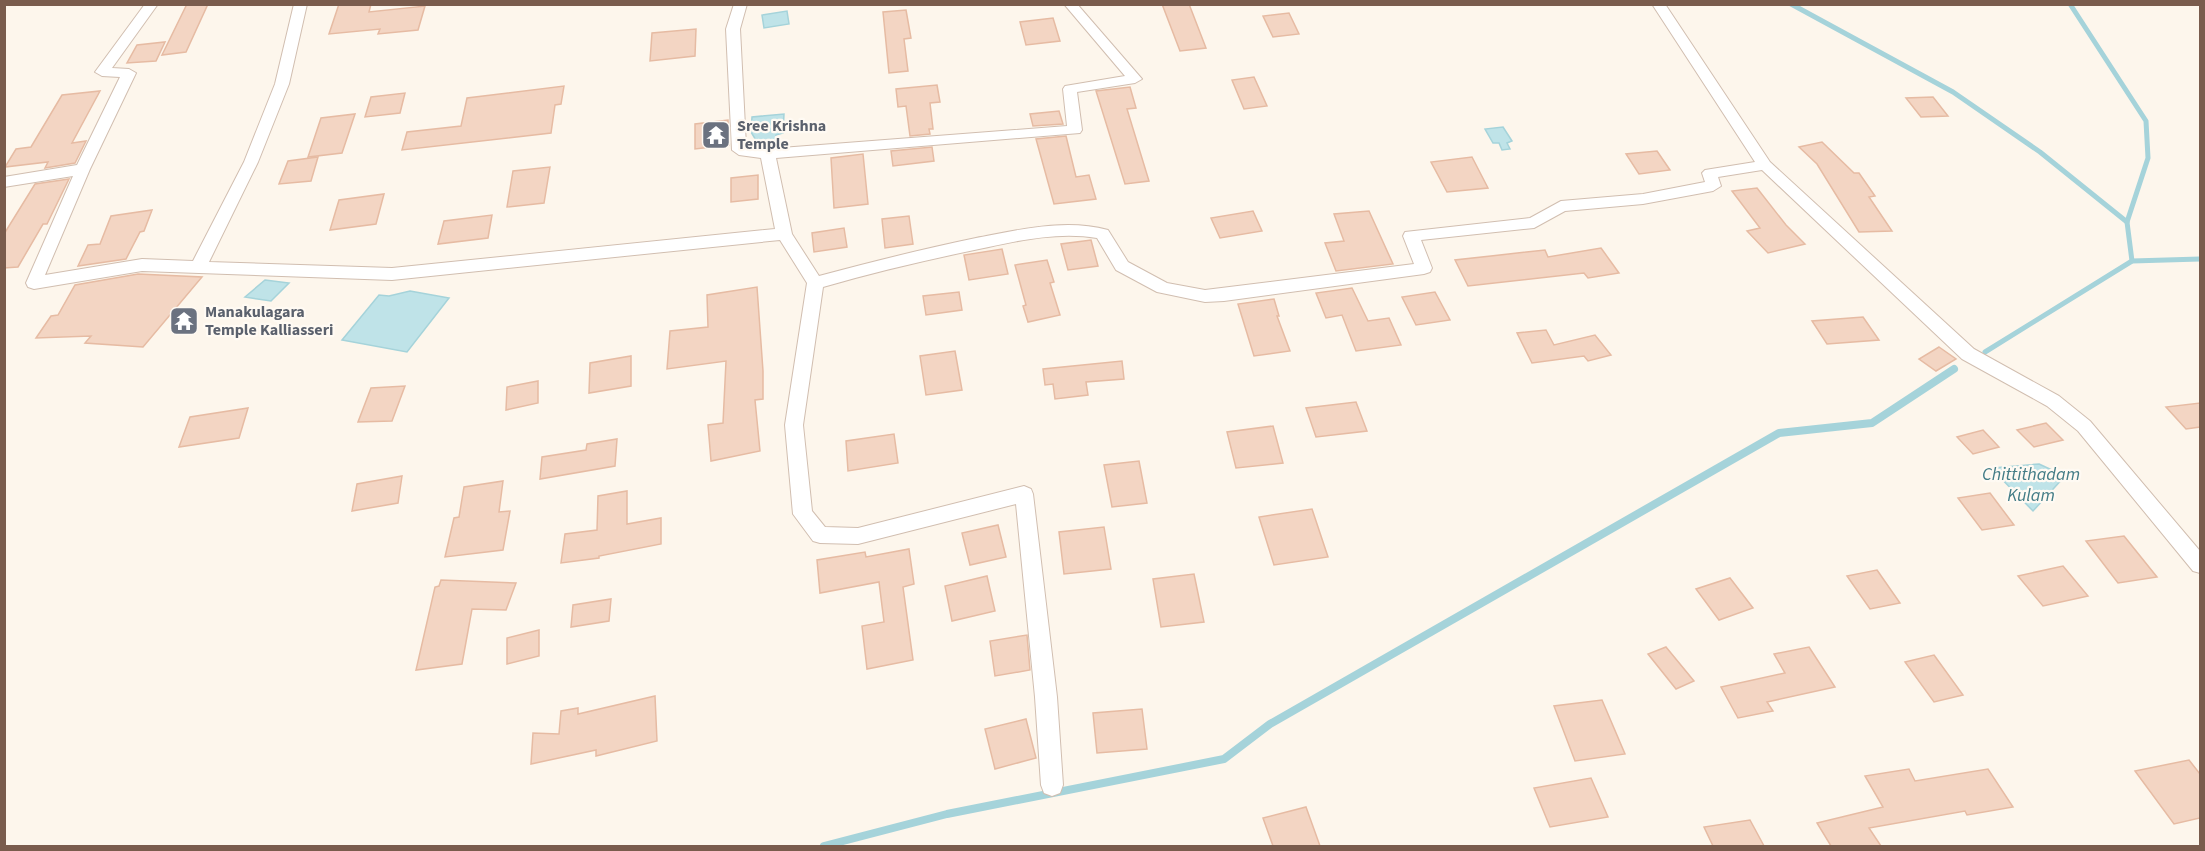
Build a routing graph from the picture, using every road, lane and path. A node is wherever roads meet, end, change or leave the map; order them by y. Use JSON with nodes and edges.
{"nodes":[{"id":1,"x":152,"y":4,"type":"edge"},
{"id":2,"x":301,"y":4,"type":"edge"},
{"id":3,"x":741,"y":4,"type":"edge"},
{"id":4,"x":1070,"y":4,"type":"edge"},
{"id":5,"x":1658,"y":4,"type":"edge"},
{"id":6,"x":768,"y":154,"type":"junction"},
{"id":7,"x":1765,"y":165,"type":"junction"},
{"id":8,"x":83,"y":169,"type":"junction"},
{"id":9,"x":4,"y":182,"type":"edge"},
{"id":10,"x":784,"y":234,"type":"junction"},
{"id":11,"x":198,"y":267,"type":"junction"},
{"id":12,"x":815,"y":283,"type":"junction"},
{"id":13,"x":2200,"y":565,"type":"edge"},
{"id":14,"x":1052,"y":785,"type":"dead end"}],
"edges":[{"from":1,"to":8,"type":"street"},
{"from":2,"to":11,"type":"street"},
{"from":3,"to":6,"type":"street"},
{"from":4,"to":6,"type":"street"},
{"from":5,"to":7,"type":"street"},
{"from":6,"to":10,"type":"street"},
{"from":7,"to":12,"type":"street"},
{"from":7,"to":13,"type":"street"},
{"from":8,"to":9,"type":"street"},
{"from":8,"to":11,"type":"street"},
{"from":10,"to":11,"type":"street"},
{"from":10,"to":12,"type":"street"},
{"from":12,"to":14,"type":"street"}]}
